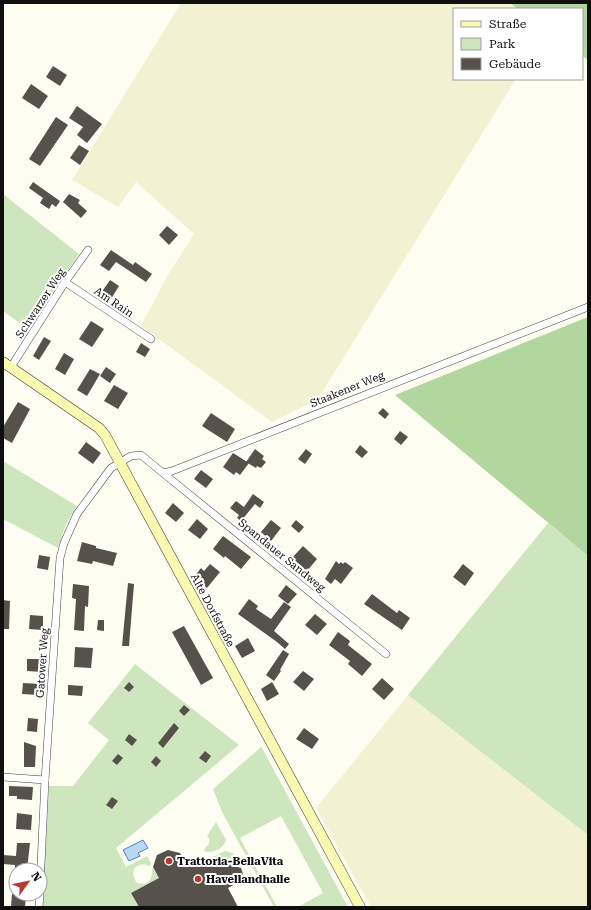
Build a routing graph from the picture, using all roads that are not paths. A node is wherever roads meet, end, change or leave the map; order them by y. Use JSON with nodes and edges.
{"nodes":[{"id":1,"x":88,"y":250,"type":"dead end"},
{"id":2,"x":65,"y":282,"type":"junction"},
{"id":3,"x":588,"y":307,"type":"edge"},
{"id":4,"x":151,"y":339,"type":"dead end"},
{"id":5,"x":7,"y":365,"type":"edge"},
{"id":6,"x":120,"y":463,"type":"junction"},
{"id":7,"x":163,"y":473,"type":"junction"},
{"id":8,"x":386,"y":654,"type":"dead end"},
{"id":9,"x":3,"y":777,"type":"edge"},
{"id":10,"x":45,"y":780,"type":"junction"},
{"id":11,"x":41,"y":862,"type":"edge"},
{"id":12,"x":360,"y":907,"type":"edge"}],
"edges":[{"from":1,"to":2,"type":"street","name":"Schwarzer Weg"},
{"from":2,"to":4,"type":"street","name":"Am Rain"},
{"from":2,"to":5,"type":"street","name":"Schwarzer Weg"},
{"from":3,"to":7,"type":"street","name":"Staakener Weg"},
{"from":5,"to":6,"type":"street","name":"Alte Dorfstraße"},
{"from":6,"to":7,"type":"street"},
{"from":6,"to":10,"type":"street","name":"Gatower Weg"},
{"from":6,"to":12,"type":"street","name":"Alte Dorfstraße"},
{"from":7,"to":8,"type":"street","name":"Spandauer Sandweg"},
{"from":9,"to":10,"type":"street"},
{"from":10,"to":11,"type":"street","name":"Gatower Weg"}]}
